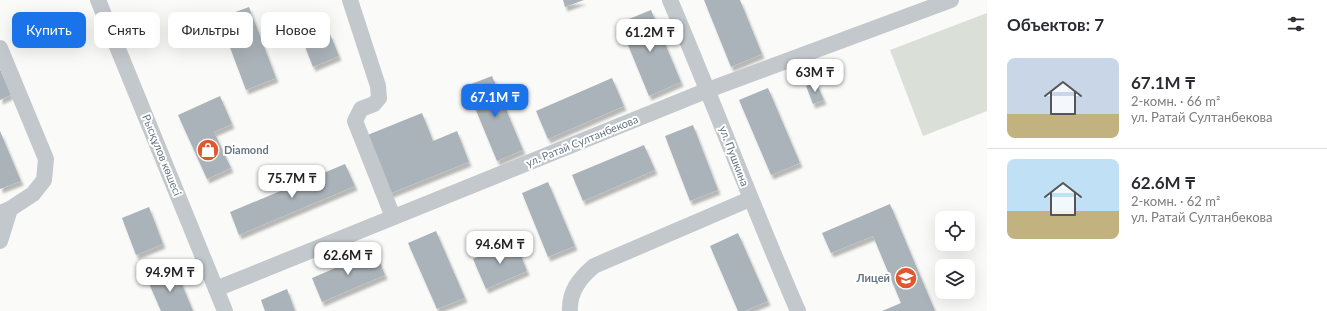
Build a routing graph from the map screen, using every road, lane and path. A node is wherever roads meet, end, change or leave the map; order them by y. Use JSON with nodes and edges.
{"nodes":[{"id":1,"x":98,"y":0,"type":"edge"},
{"id":2,"x":350,"y":0,"type":"edge"},
{"id":3,"x":670,"y":0,"type":"edge"},
{"id":4,"x":951,"y":0,"type":"edge"},
{"id":5,"x":0,"y":48,"type":"edge"},
{"id":6,"x":708,"y":90,"type":"junction"},
{"id":7,"x":750,"y":200,"type":"junction"},
{"id":8,"x":5,"y":211,"type":"edge"},
{"id":9,"x":393,"y":217,"type":"junction"},
{"id":10,"x":0,"y":240,"type":"edge"},
{"id":11,"x":216,"y":289,"type":"junction"},
{"id":12,"x":796,"y":310,"type":"edge"},
{"id":13,"x":225,"y":311,"type":"edge"},
{"id":14,"x":570,"y":311,"type":"edge"}],
"edges":[{"from":1,"to":11,"type":"street","name":"Рысқұлов көшесі"},
{"from":2,"to":9,"type":"street"},
{"from":3,"to":6,"type":"street","name":"ул. Пушкина"},
{"from":4,"to":6,"type":"street","name":"ул. Ратай Султанбекова"},
{"from":5,"to":8,"type":"street"},
{"from":6,"to":7,"type":"street","name":"ул. Пушкина"},
{"from":6,"to":9,"type":"street","name":"ул. Ратай Султанбекова"},
{"from":7,"to":12,"type":"street","name":"ул. Пушкина"},
{"from":7,"to":14,"type":"street"},
{"from":8,"to":10,"type":"street"},
{"from":9,"to":11,"type":"street","name":"ул. Ратай Султанбекова"},
{"from":11,"to":13,"type":"street","name":"Рысқұлов көшесі"}]}
